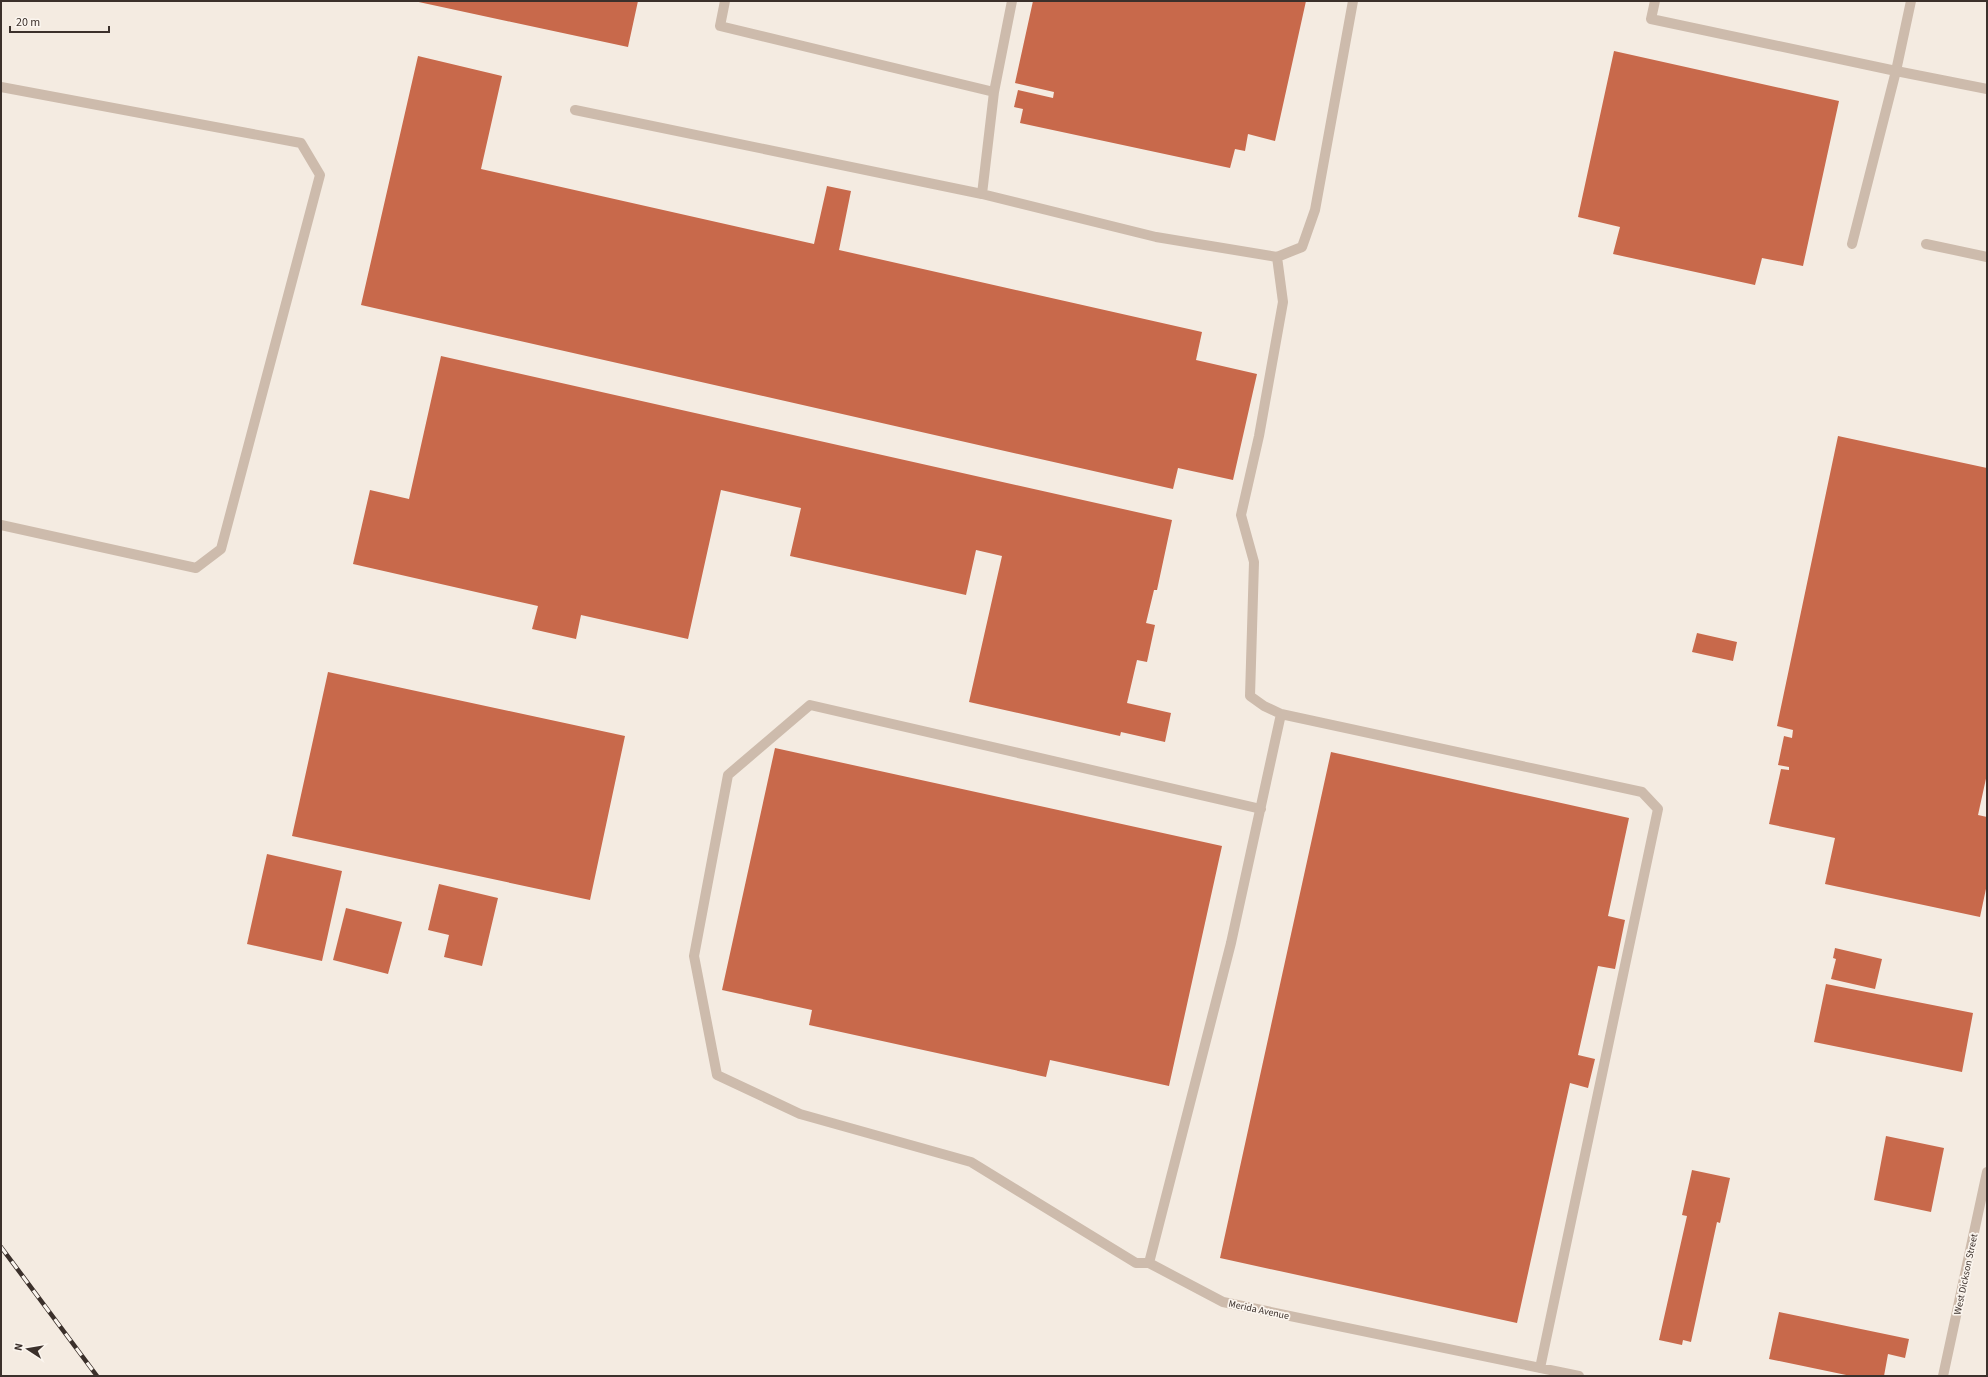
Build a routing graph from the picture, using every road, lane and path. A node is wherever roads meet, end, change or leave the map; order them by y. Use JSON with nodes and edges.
{"nodes":[{"id":1,"x":725,"y":1,"type":"edge"},
{"id":2,"x":1012,"y":1,"type":"edge"},
{"id":3,"x":1353,"y":1,"type":"edge"},
{"id":4,"x":1655,"y":1,"type":"edge"},
{"id":5,"x":1911,"y":1,"type":"edge"},
{"id":6,"x":1896,"y":71,"type":"junction"},
{"id":7,"x":1,"y":89,"type":"edge"},
{"id":8,"x":1987,"y":89,"type":"edge"},
{"id":9,"x":994,"y":92,"type":"junction"},
{"id":10,"x":575,"y":110,"type":"dead end"},
{"id":11,"x":982,"y":194,"type":"junction"},
{"id":12,"x":1852,"y":244,"type":"dead end"},
{"id":13,"x":1926,"y":244,"type":"dead end"},
{"id":14,"x":1987,"y":256,"type":"edge"},
{"id":15,"x":1277,"y":257,"type":"junction"},
{"id":16,"x":1,"y":525,"type":"edge"},
{"id":17,"x":1281,"y":714,"type":"junction"},
{"id":18,"x":1260,"y":809,"type":"junction"},
{"id":19,"x":1987,"y":1172,"type":"edge"},
{"id":20,"x":1149,"y":1263,"type":"junction"},
{"id":21,"x":1540,"y":1368,"type":"junction"},
{"id":22,"x":1579,"y":1376,"type":"edge"},
{"id":23,"x":1943,"y":1376,"type":"edge"}],
"edges":[{"from":1,"to":9,"type":"street"},
{"from":2,"to":9,"type":"street"},
{"from":3,"to":15,"type":"street"},
{"from":4,"to":6,"type":"street"},
{"from":5,"to":6,"type":"street"},
{"from":6,"to":8,"type":"street"},
{"from":6,"to":12,"type":"street"},
{"from":7,"to":16,"type":"street"},
{"from":9,"to":11,"type":"street"},
{"from":10,"to":11,"type":"street"},
{"from":11,"to":15,"type":"street"},
{"from":13,"to":14,"type":"street"},
{"from":15,"to":17,"type":"street"},
{"from":17,"to":18,"type":"street"},
{"from":17,"to":21,"type":"street"},
{"from":18,"to":20,"type":"street"},
{"from":18,"to":20,"type":"street","name":"Merida Avenue"},
{"from":19,"to":23,"type":"street","name":"West Dickson Street"},
{"from":20,"to":21,"type":"street","name":"Merida Avenue"},
{"from":21,"to":22,"type":"street","name":"Merida Avenue"}]}
